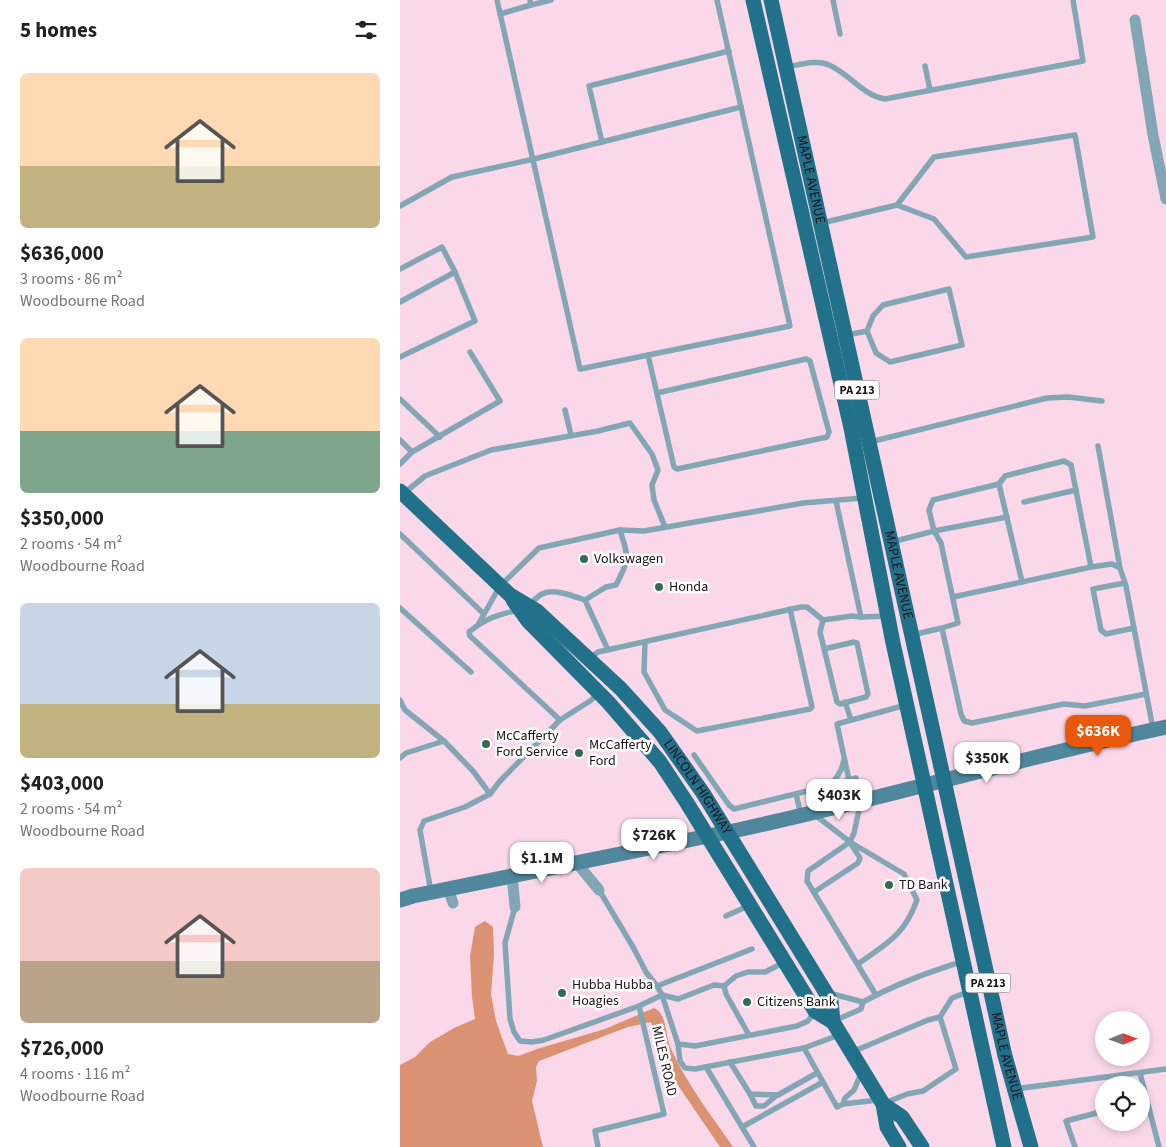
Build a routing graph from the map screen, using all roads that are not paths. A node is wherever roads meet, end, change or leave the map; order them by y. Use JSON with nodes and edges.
{"nodes":[{"id":1,"x":497,"y":0,"type":"edge"},
{"id":2,"x":551,"y":0,"type":"edge"},
{"id":3,"x":717,"y":0,"type":"edge"},
{"id":4,"x":753,"y":0,"type":"edge"},
{"id":5,"x":771,"y":0,"type":"edge"},
{"id":6,"x":833,"y":0,"type":"edge"},
{"id":7,"x":1073,"y":0,"type":"edge"},
{"id":8,"x":530,"y":2,"type":"edge"},
{"id":9,"x":500,"y":14,"type":"junction"},
{"id":10,"x":1135,"y":20,"type":"dead end"},
{"id":11,"x":840,"y":34,"type":"dead end"},
{"id":12,"x":729,"y":51,"type":"junction"},
{"id":13,"x":925,"y":66,"type":"dead end"},
{"id":14,"x":786,"y":67,"type":"junction"},
{"id":15,"x":930,"y":90,"type":"junction"},
{"id":16,"x":741,"y":107,"type":"junction"},
{"id":17,"x":602,"y":142,"type":"junction"},
{"id":18,"x":534,"y":159,"type":"junction"},
{"id":19,"x":1164,"y":177,"type":"edge"},
{"id":20,"x":1166,"y":199,"type":"edge"},
{"id":21,"x":897,"y":205,"type":"junction"},
{"id":22,"x":400,"y":206,"type":"edge"},
{"id":23,"x":820,"y":223,"type":"junction"},
{"id":24,"x":400,"y":269,"type":"edge"},
{"id":25,"x":455,"y":272,"type":"junction"},
{"id":26,"x":400,"y":302,"type":"edge"},
{"id":27,"x":867,"y":331,"type":"junction"},
{"id":28,"x":844,"y":335,"type":"junction"},
{"id":29,"x":470,"y":352,"type":"dead end"},
{"id":30,"x":648,"y":355,"type":"junction"},
{"id":31,"x":400,"y":357,"type":"edge"},
{"id":32,"x":657,"y":393,"type":"junction"},
{"id":33,"x":400,"y":398,"type":"edge"},
{"id":34,"x":1102,"y":401,"type":"dead end"},
{"id":35,"x":565,"y":410,"type":"dead end"},
{"id":36,"x":572,"y":436,"type":"junction"},
{"id":37,"x":440,"y":437,"type":"junction"},
{"id":38,"x":400,"y":440,"type":"edge"},
{"id":39,"x":868,"y":442,"type":"junction"},
{"id":40,"x":1098,"y":446,"type":"dead end"},
{"id":41,"x":412,"y":452,"type":"junction"},
{"id":42,"x":400,"y":464,"type":"edge"},
{"id":43,"x":999,"y":484,"type":"junction"},
{"id":44,"x":1076,"y":490,"type":"junction"},
{"id":45,"x":401,"y":492,"type":"edge"},
{"id":46,"x":864,"y":497,"type":"junction"},
{"id":47,"x":836,"y":501,"type":"junction"},
{"id":48,"x":1024,"y":502,"type":"dead end"},
{"id":49,"x":1007,"y":517,"type":"junction"},
{"id":50,"x":665,"y":527,"type":"junction"},
{"id":51,"x":620,"y":530,"type":"junction"},
{"id":52,"x":934,"y":531,"type":"junction"},
{"id":53,"x":400,"y":534,"type":"edge"},
{"id":54,"x":890,"y":542,"type":"junction"},
{"id":55,"x":1092,"y":567,"type":"junction"},
{"id":56,"x":1120,"y":568,"type":"junction"},
{"id":57,"x":1022,"y":582,"type":"junction"},
{"id":58,"x":1125,"y":583,"type":"junction"},
{"id":59,"x":505,"y":590,"type":"junction"},
{"id":60,"x":952,"y":597,"type":"junction"},
{"id":61,"x":585,"y":600,"type":"junction"},
{"id":62,"x":400,"y":608,"type":"edge"},
{"id":63,"x":524,"y":608,"type":"junction"},
{"id":64,"x":790,"y":609,"type":"junction"},
{"id":65,"x":484,"y":614,"type":"junction"},
{"id":66,"x":887,"y":616,"type":"junction"},
{"id":67,"x":861,"y":617,"type":"junction"},
{"id":68,"x":823,"y":620,"type":"junction"},
{"id":69,"x":479,"y":623,"type":"junction"},
{"id":70,"x":942,"y":628,"type":"junction"},
{"id":71,"x":1134,"y":628,"type":"junction"},
{"id":72,"x":911,"y":635,"type":"junction"},
{"id":73,"x":645,"y":642,"type":"junction"},
{"id":74,"x":824,"y":649,"type":"junction"},
{"id":75,"x":608,"y":650,"type":"junction"},
{"id":76,"x":589,"y":659,"type":"junction"},
{"id":77,"x":471,"y":672,"type":"dead end"},
{"id":78,"x":599,"y":692,"type":"junction"},
{"id":79,"x":1146,"y":694,"type":"junction"},
{"id":80,"x":400,"y":700,"type":"edge"},
{"id":81,"x":845,"y":702,"type":"junction"},
{"id":82,"x":906,"y":706,"type":"junction"},
{"id":83,"x":560,"y":720,"type":"junction"},
{"id":84,"x":850,"y":720,"type":"junction"},
{"id":85,"x":1159,"y":729,"type":"edge"},
{"id":86,"x":444,"y":741,"type":"junction"},
{"id":87,"x":694,"y":755,"type":"dead end"},
{"id":88,"x":400,"y":758,"type":"edge"},
{"id":89,"x":844,"y":760,"type":"junction"},
{"id":90,"x":848,"y":780,"type":"junction"},
{"id":91,"x":943,"y":780,"type":"junction"},
{"id":92,"x":832,"y":785,"type":"junction"},
{"id":93,"x":924,"y":786,"type":"junction"},
{"id":94,"x":710,"y":792,"type":"junction"},
{"id":95,"x":490,"y":794,"type":"junction"},
{"id":96,"x":796,"y":794,"type":"junction"},
{"id":97,"x":861,"y":801,"type":"junction"},
{"id":98,"x":806,"y":813,"type":"junction"},
{"id":99,"x":727,"y":832,"type":"junction"},
{"id":100,"x":707,"y":835,"type":"junction"},
{"id":101,"x":850,"y":842,"type":"junction"},
{"id":102,"x":576,"y":862,"type":"junction"},
{"id":103,"x":512,"y":875,"type":"junction"},
{"id":104,"x":599,"y":890,"type":"joint"},
{"id":105,"x":432,"y":892,"type":"junction"},
{"id":106,"x":814,"y":892,"type":"junction"},
{"id":107,"x":404,"y":898,"type":"edge"},
{"id":108,"x":750,"y":905,"type":"junction"},
{"id":109,"x":515,"y":907,"type":"joint"},
{"id":110,"x":726,"y":916,"type":"dead end"},
{"id":111,"x":752,"y":949,"type":"dead end"},
{"id":112,"x":963,"y":961,"type":"junction"},
{"id":113,"x":785,"y":962,"type":"junction"},
{"id":114,"x":858,"y":964,"type":"junction"},
{"id":115,"x":657,"y":986,"type":"junction"},
{"id":116,"x":724,"y":986,"type":"junction"},
{"id":117,"x":826,"y":992,"type":"junction"},
{"id":118,"x":970,"y":992,"type":"junction"},
{"id":119,"x":662,"y":995,"type":"junction"},
{"id":120,"x":876,"y":995,"type":"junction"},
{"id":121,"x":863,"y":1002,"type":"junction"},
{"id":122,"x":639,"y":1006,"type":"junction"},
{"id":123,"x":812,"y":1016,"type":"junction"},
{"id":124,"x":940,"y":1017,"type":"junction"},
{"id":125,"x":837,"y":1028,"type":"junction"},
{"id":126,"x":749,"y":1035,"type":"junction"},
{"id":127,"x":678,"y":1044,"type":"junction"},
{"id":128,"x":804,"y":1048,"type":"junction"},
{"id":129,"x":852,"y":1052,"type":"junction"},
{"id":130,"x":985,"y":1060,"type":"junction"},
{"id":131,"x":730,"y":1062,"type":"junction"},
{"id":132,"x":706,"y":1067,"type":"junction"},
{"id":133,"x":862,"y":1069,"type":"junction"},
{"id":134,"x":1166,"y":1069,"type":"edge"},
{"id":135,"x":818,"y":1073,"type":"junction"},
{"id":136,"x":1140,"y":1073,"type":"junction"},
{"id":137,"x":1140,"y":1076,"type":"edge"},
{"id":138,"x":823,"y":1082,"type":"junction"},
{"id":139,"x":1013,"y":1090,"type":"junction"},
{"id":140,"x":750,"y":1094,"type":"junction"},
{"id":141,"x":778,"y":1095,"type":"junction"},
{"id":142,"x":882,"y":1102,"type":"junction"},
{"id":143,"x":843,"y":1104,"type":"junction"},
{"id":144,"x":1095,"y":1114,"type":"edge"},
{"id":145,"x":1150,"y":1119,"type":"edge"},
{"id":146,"x":742,"y":1127,"type":"junction"},
{"id":147,"x":598,"y":1147,"type":"edge"},
{"id":148,"x":754,"y":1147,"type":"edge"},
{"id":149,"x":900,"y":1147,"type":"edge"},
{"id":150,"x":922,"y":1147,"type":"edge"},
{"id":151,"x":1004,"y":1147,"type":"edge"},
{"id":152,"x":1031,"y":1147,"type":"edge"},
{"id":153,"x":1075,"y":1147,"type":"edge"},
{"id":154,"x":1159,"y":1147,"type":"edge"}],
"edges":[{"from":1,"to":9,"type":"lane"},
{"from":2,"to":8,"type":"lane"},
{"from":3,"to":12,"type":"lane"},
{"from":4,"to":46,"type":"main road","name":"MAPLE AVENUE","number":"PA 213"},
{"from":5,"to":14,"type":"main road","name":"MAPLE AVENUE","number":"PA 213"},
{"from":6,"to":11,"type":"lane"},
{"from":7,"to":15,"type":"lane"},
{"from":8,"to":9,"type":"lane"},
{"from":9,"to":18,"type":"lane"},
{"from":10,"to":19,"type":"street"},
{"from":12,"to":16,"type":"lane"},
{"from":12,"to":17,"type":"lane"},
{"from":13,"to":15,"type":"lane"},
{"from":14,"to":15,"type":"lane"},
{"from":14,"to":23,"type":"main road","name":"MAPLE AVENUE","number":"PA 213"},
{"from":16,"to":17,"type":"lane"},
{"from":16,"to":30,"type":"lane"},
{"from":17,"to":18,"type":"lane"},
{"from":18,"to":22,"type":"lane"},
{"from":18,"to":30,"type":"lane"},
{"from":19,"to":20,"type":"street"},
{"from":21,"to":21,"type":"lane"},
{"from":21,"to":23,"type":"lane"},
{"from":23,"to":28,"type":"main road","name":"MAPLE AVENUE","number":"PA 213"},
{"from":24,"to":25,"type":"lane"},
{"from":25,"to":26,"type":"lane"},
{"from":25,"to":31,"type":"lane"},
{"from":27,"to":27,"type":"lane"},
{"from":27,"to":28,"type":"lane"},
{"from":28,"to":39,"type":"main road","name":"MAPLE AVENUE","number":"PA 213"},
{"from":29,"to":37,"type":"lane"},
{"from":30,"to":32,"type":"lane"},
{"from":32,"to":32,"type":"lane"},
{"from":33,"to":37,"type":"lane"},
{"from":34,"to":39,"type":"lane"},
{"from":35,"to":36,"type":"lane"},
{"from":36,"to":45,"type":"lane"},
{"from":36,"to":50,"type":"lane"},
{"from":37,"to":41,"type":"lane"},
{"from":38,"to":41,"type":"lane"},
{"from":39,"to":54,"type":"main road","name":"MAPLE AVENUE","number":"PA 213"},
{"from":40,"to":56,"type":"lane"},
{"from":41,"to":42,"type":"lane"},
{"from":43,"to":44,"type":"lane"},
{"from":43,"to":49,"type":"lane"},
{"from":43,"to":52,"type":"lane"},
{"from":44,"to":48,"type":"lane"},
{"from":44,"to":55,"type":"lane"},
{"from":45,"to":59,"type":"main road","name":"LINCOLN HIGHWAY"},
{"from":46,"to":47,"type":"lane"},
{"from":46,"to":66,"type":"main road","name":"MAPLE AVENUE","number":"PA 213"},
{"from":47,"to":50,"type":"lane"},
{"from":47,"to":67,"type":"lane"},
{"from":49,"to":52,"type":"lane"},
{"from":49,"to":57,"type":"lane"},
{"from":50,"to":51,"type":"lane"},
{"from":51,"to":59,"type":"lane"},
{"from":51,"to":61,"type":"lane"},
{"from":52,"to":54,"type":"lane"},
{"from":52,"to":60,"type":"lane"},
{"from":53,"to":65,"type":"lane"},
{"from":54,"to":72,"type":"main road","name":"MAPLE AVENUE","number":"PA 213"},
{"from":55,"to":56,"type":"lane"},
{"from":55,"to":57,"type":"lane"},
{"from":56,"to":58,"type":"lane"},
{"from":57,"to":60,"type":"lane"},
{"from":58,"to":71,"type":"lane"},
{"from":58,"to":71,"type":"lane"},
{"from":59,"to":63,"type":"main road","name":"LINCOLN HIGHWAY"},
{"from":59,"to":65,"type":"lane"},
{"from":60,"to":70,"type":"lane"},
{"from":61,"to":63,"type":"lane"},
{"from":61,"to":75,"type":"lane"},
{"from":62,"to":77,"type":"lane"},
{"from":63,"to":69,"type":"lane"},
{"from":63,"to":76,"type":"main road","name":"LINCOLN HIGHWAY"},
{"from":63,"to":78,"type":"main road","name":"LINCOLN HIGHWAY"},
{"from":64,"to":68,"type":"lane"},
{"from":64,"to":73,"type":"lane"},
{"from":64,"to":73,"type":"lane"},
{"from":65,"to":69,"type":"lane"},
{"from":66,"to":67,"type":"lane"},
{"from":66,"to":82,"type":"main road","name":"MAPLE AVENUE","number":"PA 213"},
{"from":67,"to":68,"type":"lane"},
{"from":68,"to":74,"type":"lane"},
{"from":69,"to":83,"type":"lane"},
{"from":70,"to":72,"type":"lane"},
{"from":70,"to":79,"type":"lane"},
{"from":71,"to":79,"type":"lane"},
{"from":72,"to":91,"type":"main road","name":"MAPLE AVENUE","number":"PA 213"},
{"from":73,"to":75,"type":"lane"},
{"from":74,"to":81,"type":"lane"},
{"from":74,"to":81,"type":"lane"},
{"from":75,"to":76,"type":"lane"},
{"from":76,"to":94,"type":"main road","name":"LINCOLN HIGHWAY"},
{"from":78,"to":83,"type":"lane"},
{"from":78,"to":100,"type":"main road","name":"LINCOLN HIGHWAY"},
{"from":79,"to":85,"type":"lane"},
{"from":80,"to":86,"type":"lane"},
{"from":81,"to":84,"type":"lane"},
{"from":82,"to":84,"type":"lane"},
{"from":82,"to":93,"type":"main road","name":"MAPLE AVENUE","number":"PA 213"},
{"from":83,"to":95,"type":"lane"},
{"from":84,"to":89,"type":"lane"},
{"from":85,"to":91,"type":"main road"},
{"from":86,"to":88,"type":"lane"},
{"from":86,"to":95,"type":"lane"},
{"from":87,"to":94,"type":"lane"},
{"from":89,"to":90,"type":"lane"},
{"from":89,"to":92,"type":"lane"},
{"from":90,"to":92,"type":"lane"},
{"from":90,"to":97,"type":"lane"},
{"from":91,"to":93,"type":"main road"},
{"from":91,"to":139,"type":"main road","name":"MAPLE AVENUE","number":"PA 213"},
{"from":92,"to":96,"type":"lane"},
{"from":93,"to":97,"type":"main road"},
{"from":93,"to":112,"type":"main road","name":"MAPLE AVENUE","number":"PA 213"},
{"from":94,"to":96,"type":"lane"},
{"from":94,"to":99,"type":"main road","name":"LINCOLN HIGHWAY"},
{"from":95,"to":105,"type":"lane"},
{"from":96,"to":98,"type":"lane"},
{"from":97,"to":98,"type":"main road"},
{"from":97,"to":101,"type":"lane"},
{"from":98,"to":99,"type":"main road"},
{"from":98,"to":101,"type":"lane"},
{"from":99,"to":100,"type":"main road"},
{"from":99,"to":117,"type":"main road","name":"LINCOLN HIGHWAY"},
{"from":100,"to":102,"type":"main road"},
{"from":100,"to":108,"type":"main road","name":"LINCOLN HIGHWAY"},
{"from":101,"to":106,"type":"lane"},
{"from":101,"to":106,"type":"lane"},
{"from":101,"to":114,"type":"lane"},
{"from":102,"to":103,"type":"main road"},
{"from":102,"to":104,"type":"street"},
{"from":103,"to":105,"type":"main road"},
{"from":103,"to":109,"type":"street"},
{"from":104,"to":115,"type":"lane"},
{"from":105,"to":107,"type":"main road"},
{"from":106,"to":114,"type":"lane"},
{"from":108,"to":110,"type":"lane"},
{"from":108,"to":113,"type":"main road","name":"LINCOLN HIGHWAY"},
{"from":109,"to":122,"type":"lane"},
{"from":111,"to":115,"type":"lane"},
{"from":112,"to":118,"type":"main road","name":"MAPLE AVENUE","number":"PA 213"},
{"from":112,"to":120,"type":"lane"},
{"from":113,"to":116,"type":"lane"},
{"from":113,"to":123,"type":"main road","name":"LINCOLN HIGHWAY"},
{"from":114,"to":120,"type":"lane"},
{"from":115,"to":119,"type":"lane"},
{"from":116,"to":119,"type":"lane"},
{"from":116,"to":126,"type":"lane"},
{"from":117,"to":121,"type":"lane"},
{"from":117,"to":125,"type":"main road","name":"LINCOLN HIGHWAY"},
{"from":118,"to":124,"type":"lane"},
{"from":118,"to":130,"type":"main road","name":"MAPLE AVENUE","number":"PA 213"},
{"from":119,"to":122,"type":"lane"},
{"from":119,"to":127,"type":"lane"},
{"from":120,"to":121,"type":"lane"},
{"from":121,"to":125,"type":"lane"},
{"from":122,"to":147,"type":"lane","name":"MILES ROAD"},
{"from":123,"to":125,"type":"main road","name":"LINCOLN HIGHWAY"},
{"from":123,"to":126,"type":"lane"},
{"from":124,"to":129,"type":"lane"},
{"from":124,"to":142,"type":"lane"},
{"from":125,"to":128,"type":"lane"},
{"from":125,"to":129,"type":"main road","name":"LINCOLN HIGHWAY"},
{"from":126,"to":127,"type":"lane"},
{"from":127,"to":132,"type":"lane"},
{"from":128,"to":131,"type":"lane"},
{"from":128,"to":135,"type":"lane"},
{"from":129,"to":133,"type":"main road","name":"LINCOLN HIGHWAY"},
{"from":130,"to":139,"type":"main road"},
{"from":130,"to":151,"type":"main road","name":"MAPLE AVENUE","number":"PA 213"},
{"from":131,"to":132,"type":"lane"},
{"from":131,"to":140,"type":"lane"},
{"from":132,"to":146,"type":"lane"},
{"from":133,"to":142,"type":"main road","name":"LINCOLN HIGHWAY"},
{"from":133,"to":143,"type":"lane"},
{"from":134,"to":136,"type":"lane"},
{"from":135,"to":138,"type":"lane"},
{"from":135,"to":141,"type":"lane"},
{"from":136,"to":137,"type":"lane"},
{"from":136,"to":139,"type":"lane"},
{"from":138,"to":143,"type":"lane"},
{"from":138,"to":146,"type":"lane"},
{"from":139,"to":152,"type":"main road","name":"MAPLE AVENUE","number":"PA 213"},
{"from":140,"to":141,"type":"lane"},
{"from":140,"to":141,"type":"lane"},
{"from":142,"to":143,"type":"lane"},
{"from":142,"to":149,"type":"main road","name":"LINCOLN HIGHWAY"},
{"from":142,"to":150,"type":"main road","name":"LINCOLN HIGHWAY"},
{"from":144,"to":153,"type":"lane"},
{"from":145,"to":154,"type":"lane"},
{"from":146,"to":148,"type":"lane"}]}
